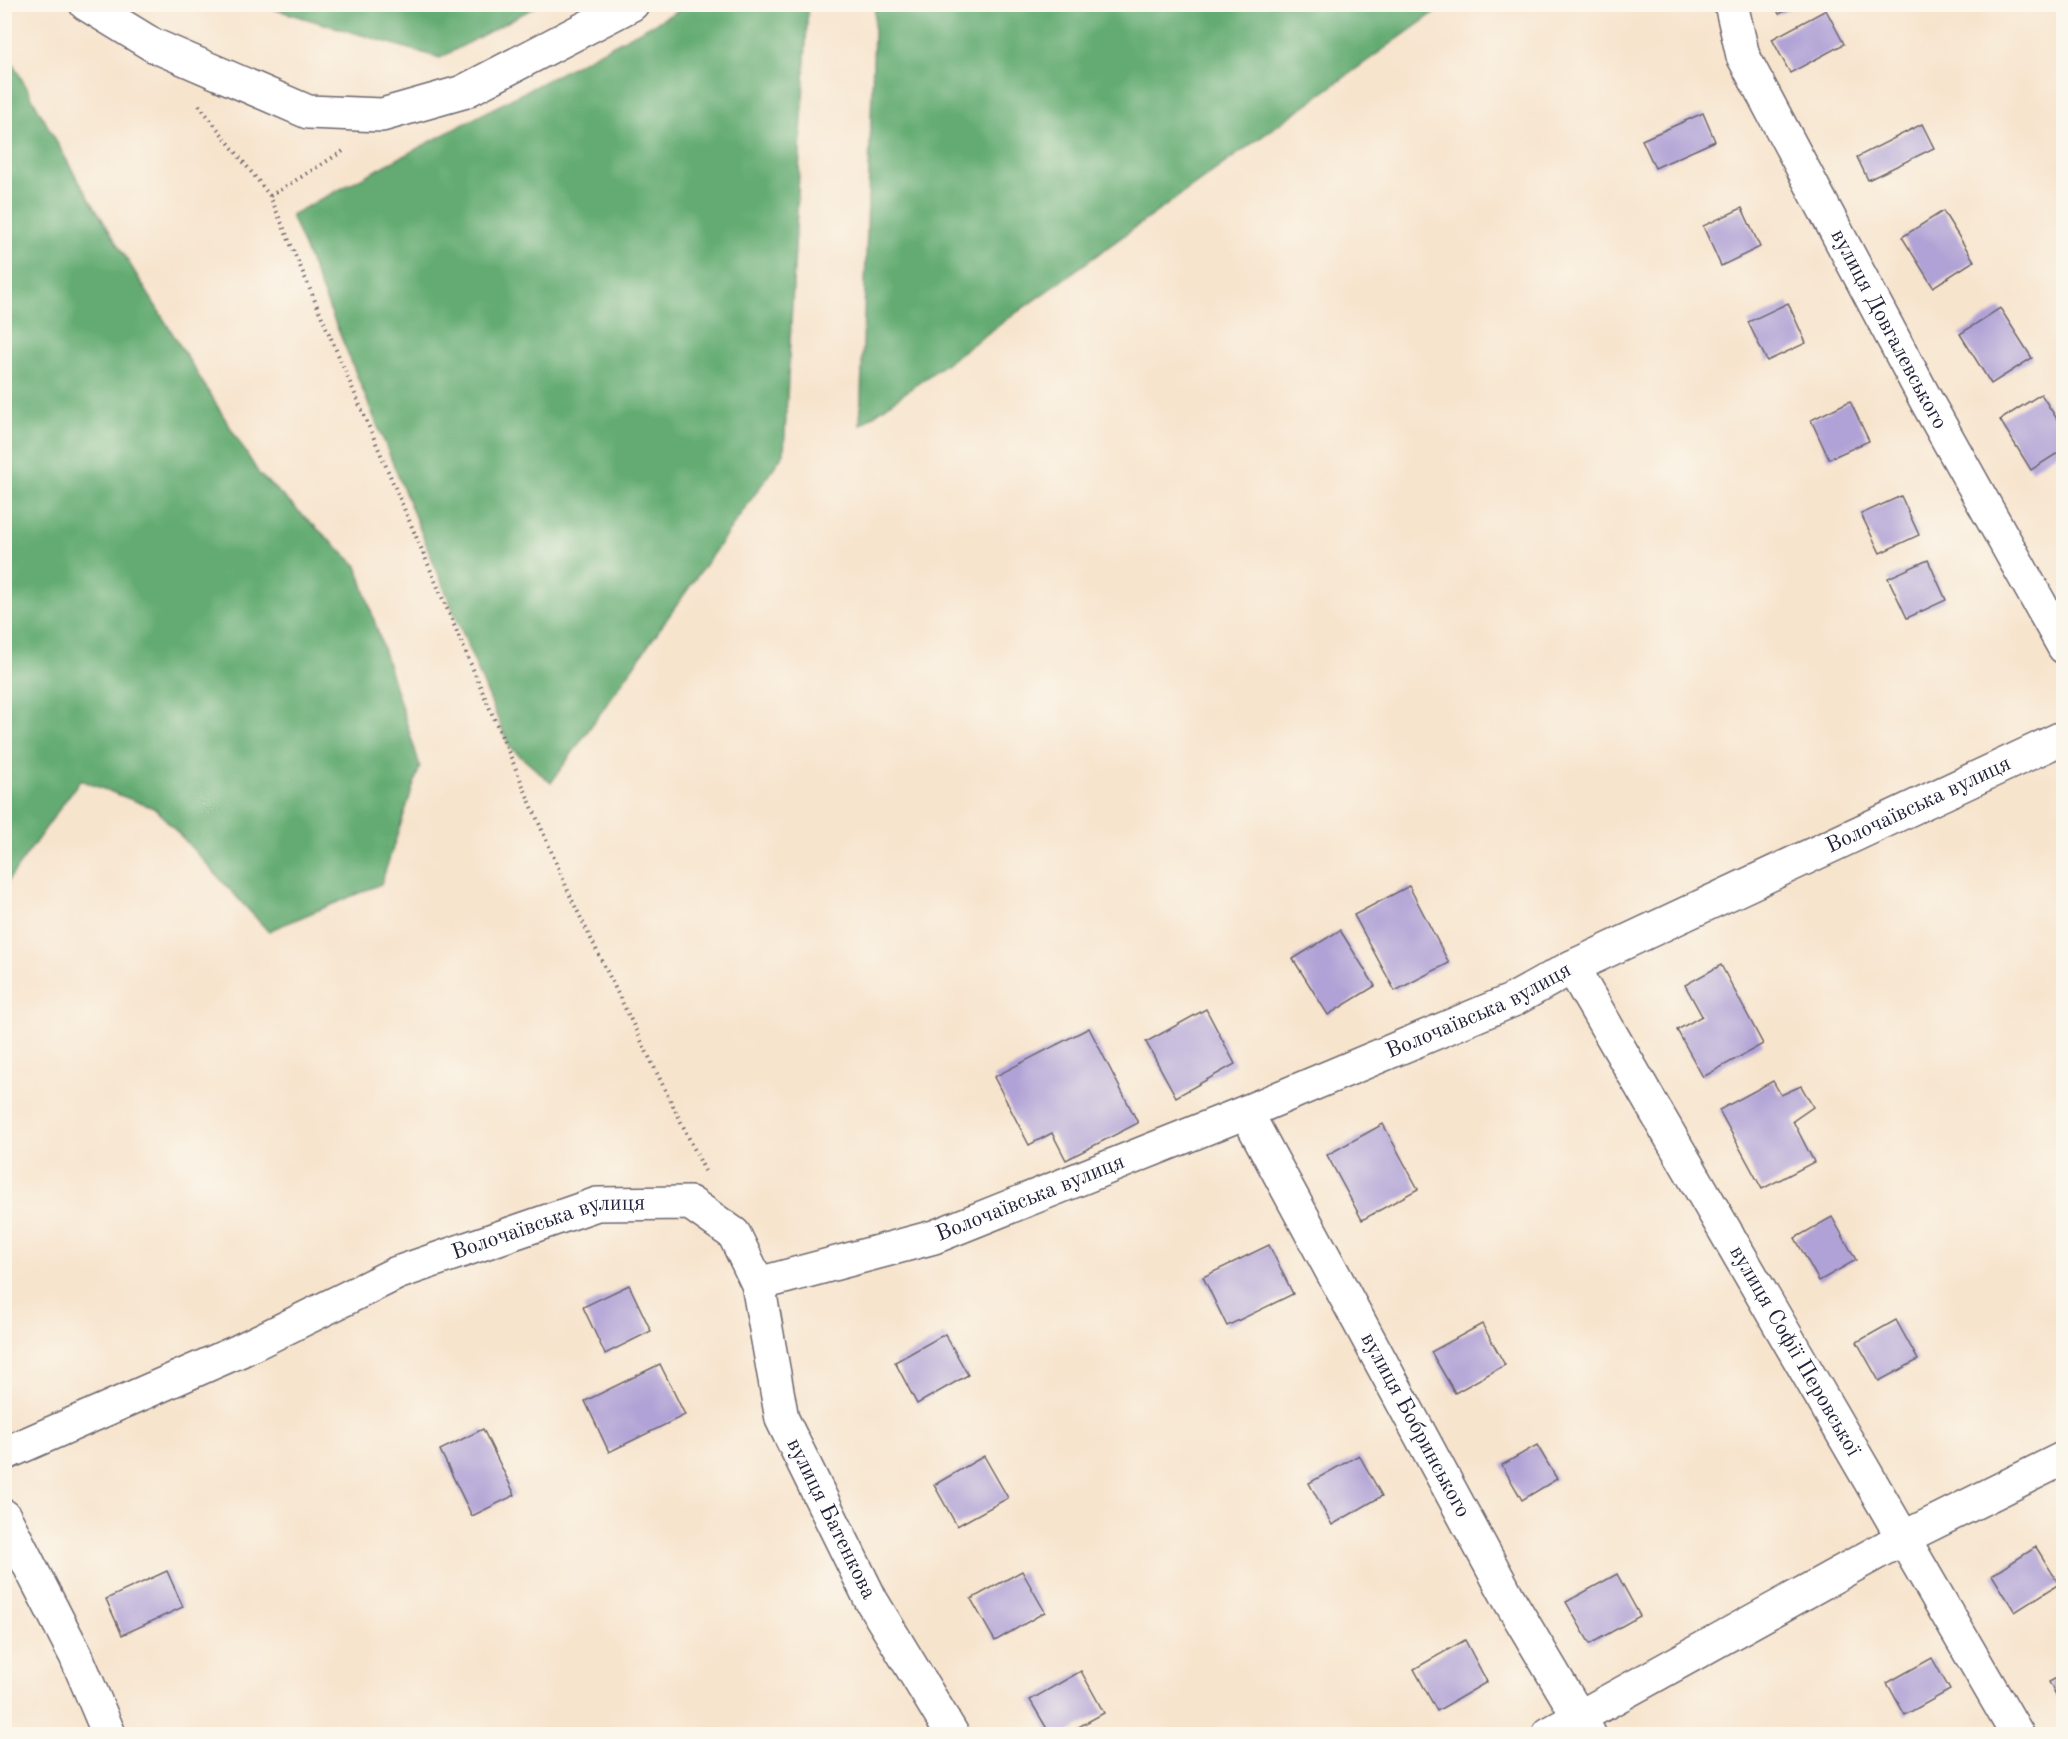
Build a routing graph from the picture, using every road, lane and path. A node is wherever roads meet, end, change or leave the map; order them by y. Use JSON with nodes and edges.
{"nodes":[{"id":1,"x":86,"y":4,"type":"edge"},
{"id":2,"x":632,"y":4,"type":"edge"},
{"id":3,"x":1731,"y":4,"type":"edge"},
{"id":4,"x":197,"y":101,"type":"dead end"},
{"id":5,"x":2064,"y":647,"type":"edge"},
{"id":6,"x":2064,"y":736,"type":"edge"},
{"id":7,"x":1572,"y":967,"type":"junction"},
{"id":8,"x":1246,"y":1112,"type":"junction"},
{"id":9,"x":710,"y":1182,"type":"dead end"},
{"id":10,"x":758,"y":1284,"type":"junction"},
{"id":11,"x":4,"y":1454,"type":"edge"},
{"id":12,"x":2064,"y":1458,"type":"edge"},
{"id":13,"x":4,"y":1516,"type":"edge"},
{"id":14,"x":1904,"y":1538,"type":"junction"},
{"id":15,"x":1584,"y":1726,"type":"edge"},
{"id":16,"x":109,"y":1734,"type":"edge"},
{"id":17,"x":952,"y":1734,"type":"edge"},
{"id":18,"x":1549,"y":1734,"type":"edge"},
{"id":19,"x":2017,"y":1734,"type":"edge"}],
"edges":[{"from":1,"to":2,"type":"street"},
{"from":3,"to":5,"type":"street","name":"вулиця Довгалевського"},
{"from":4,"to":9,"type":"path"},
{"from":6,"to":7,"type":"street","name":"Волочаївська вулиця"},
{"from":7,"to":8,"type":"street","name":"Волочаївська вулиця"},
{"from":7,"to":14,"type":"street","name":"вулиця Софії Перовської"},
{"from":8,"to":10,"type":"street","name":"Волочаївська вулиця"},
{"from":8,"to":15,"type":"street","name":"вулиця Бобринського"},
{"from":10,"to":11,"type":"street","name":"Волочаївська вулиця"},
{"from":10,"to":17,"type":"street","name":"вулиця Батенкова"},
{"from":12,"to":14,"type":"street"},
{"from":13,"to":16,"type":"street"},
{"from":14,"to":15,"type":"street"},
{"from":14,"to":19,"type":"street","name":"вулиця Софії Перовської"},
{"from":15,"to":18,"type":"street"}]}
